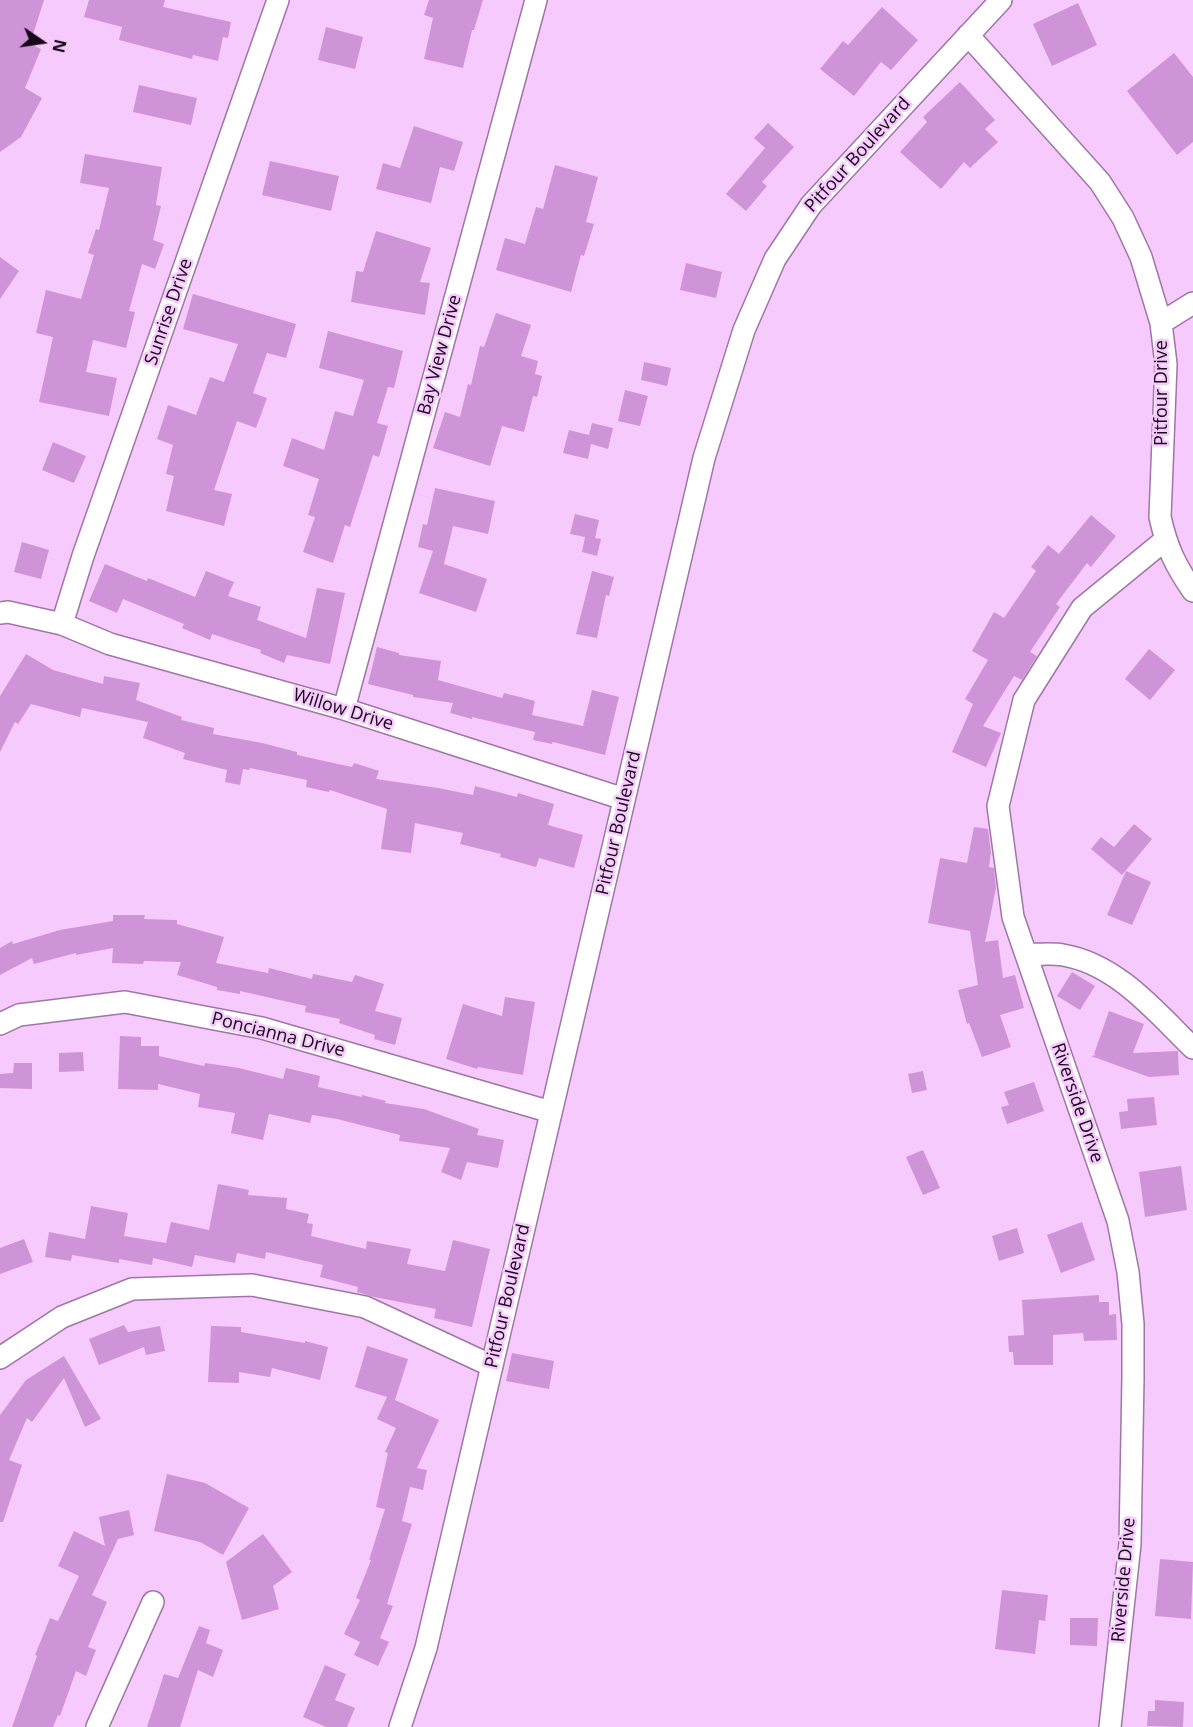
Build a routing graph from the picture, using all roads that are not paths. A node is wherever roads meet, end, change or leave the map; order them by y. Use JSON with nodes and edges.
{"nodes":[{"id":1,"x":278,"y":0,"type":"edge"},
{"id":2,"x":537,"y":0,"type":"edge"},
{"id":3,"x":1001,"y":0,"type":"edge"},
{"id":4,"x":968,"y":35,"type":"junction"},
{"id":5,"x":1193,"y":303,"type":"edge"},
{"id":6,"x":1161,"y":323,"type":"junction"},
{"id":7,"x":1165,"y":540,"type":"junction"},
{"id":8,"x":1193,"y":591,"type":"edge"},
{"id":9,"x":0,"y":613,"type":"edge"},
{"id":10,"x":62,"y":624,"type":"junction"},
{"id":11,"x":345,"y":709,"type":"junction"},
{"id":12,"x":624,"y":799,"type":"junction"},
{"id":13,"x":1026,"y":954,"type":"junction"},
{"id":14,"x":0,"y":1024,"type":"edge"},
{"id":15,"x":1193,"y":1048,"type":"edge"},
{"id":16,"x":551,"y":1112,"type":"junction"},
{"id":17,"x":0,"y":1358,"type":"edge"},
{"id":18,"x":492,"y":1366,"type":"junction"},
{"id":19,"x":153,"y":1602,"type":"dead end"},
{"id":20,"x":97,"y":1727,"type":"edge"},
{"id":21,"x":400,"y":1727,"type":"edge"},
{"id":22,"x":1110,"y":1727,"type":"edge"}],
"edges":[{"from":1,"to":10,"type":"street","name":"Sunrise Drive"},
{"from":2,"to":11,"type":"street","name":"Bay View Drive"},
{"from":3,"to":4,"type":"street","name":"Pitfour Boulevard"},
{"from":4,"to":6,"type":"street","name":"Pitfour Drive"},
{"from":4,"to":12,"type":"street","name":"Pitfour Boulevard"},
{"from":5,"to":6,"type":"street"},
{"from":6,"to":7,"type":"street","name":"Pitfour Drive"},
{"from":7,"to":8,"type":"street","name":"Pitfour Drive"},
{"from":7,"to":13,"type":"street","name":"Riverside Drive"},
{"from":9,"to":10,"type":"street","name":"Willow Drive"},
{"from":10,"to":11,"type":"street","name":"Willow Drive"},
{"from":11,"to":12,"type":"street","name":"Willow Drive"},
{"from":12,"to":16,"type":"street","name":"Pitfour Boulevard"},
{"from":13,"to":15,"type":"street"},
{"from":13,"to":22,"type":"street","name":"Riverside Drive"},
{"from":14,"to":16,"type":"street","name":"Poncianna Drive"},
{"from":16,"to":18,"type":"street","name":"Pitfour Boulevard"},
{"from":17,"to":18,"type":"street"},
{"from":18,"to":21,"type":"street","name":"Pitfour Boulevard"},
{"from":19,"to":20,"type":"street"}]}
